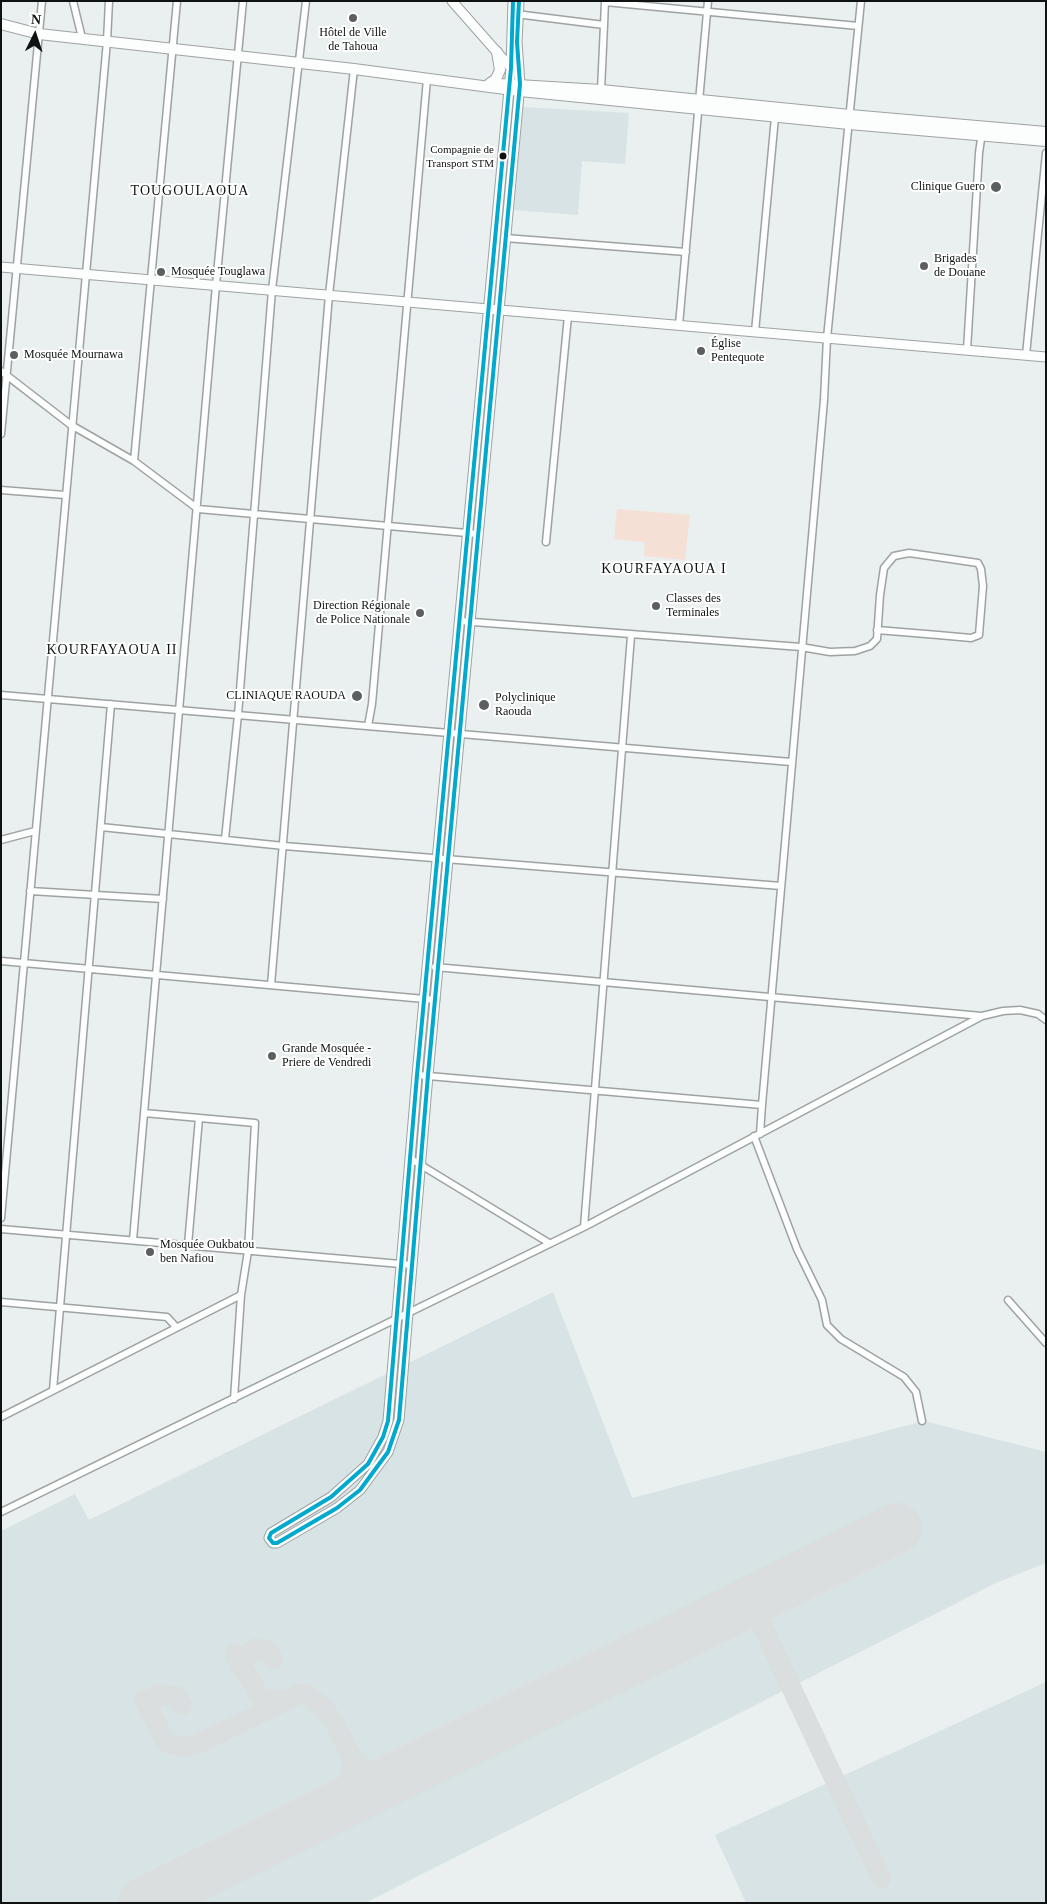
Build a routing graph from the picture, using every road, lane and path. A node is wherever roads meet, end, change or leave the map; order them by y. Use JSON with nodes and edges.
{"nodes":[{"id":1,"x":42,"y":1,"type":"edge"},
{"id":2,"x":73,"y":1,"type":"edge"},
{"id":3,"x":109,"y":1,"type":"edge"},
{"id":4,"x":177,"y":1,"type":"edge"},
{"id":5,"x":244,"y":1,"type":"edge"},
{"id":6,"x":306,"y":1,"type":"edge"},
{"id":7,"x":452,"y":1,"type":"edge"},
{"id":8,"x":513,"y":1,"type":"edge"},
{"id":9,"x":519,"y":1,"type":"edge"},
{"id":10,"x":605,"y":1,"type":"edge"},
{"id":11,"x":708,"y":1,"type":"edge"},
{"id":12,"x":861,"y":1,"type":"edge"},
{"id":13,"x":707,"y":11,"type":"junction"},
{"id":14,"x":515,"y":13,"type":"junction"},
{"id":15,"x":1,"y":24,"type":"edge"},
{"id":16,"x":604,"y":25,"type":"junction"},
{"id":17,"x":858,"y":26,"type":"junction"},
{"id":18,"x":39,"y":34,"type":"junction"},
{"id":19,"x":82,"y":38,"type":"junction"},
{"id":20,"x":107,"y":41,"type":"junction"},
{"id":21,"x":172,"y":48,"type":"junction"},
{"id":22,"x":496,"y":52,"type":"junction"},
{"id":23,"x":240,"y":56,"type":"junction"},
{"id":24,"x":298,"y":62,"type":"junction"},
{"id":25,"x":511,"y":68,"type":"junction"},
{"id":26,"x":354,"y":69,"type":"junction"},
{"id":27,"x":427,"y":79,"type":"junction"},
{"id":28,"x":483,"y":84,"type":"junction"},
{"id":29,"x":515,"y":87,"type":"junction"},
{"id":30,"x":601,"y":90,"type":"junction"},
{"id":31,"x":699,"y":106,"type":"junction"},
{"id":32,"x":775,"y":117,"type":"junction"},
{"id":33,"x":850,"y":120,"type":"junction"},
{"id":34,"x":982,"y":131,"type":"junction"},
{"id":35,"x":1046,"y":132,"type":"edge"},
{"id":36,"x":1046,"y":141,"type":"edge"},
{"id":37,"x":1046,"y":153,"type":"edge"},
{"id":38,"x":505,"y":238,"type":"junction"},
{"id":39,"x":686,"y":252,"type":"junction"},
{"id":40,"x":1,"y":267,"type":"edge"},
{"id":41,"x":15,"y":268,"type":"junction"},
{"id":42,"x":84,"y":274,"type":"junction"},
{"id":43,"x":150,"y":280,"type":"junction"},
{"id":44,"x":216,"y":285,"type":"junction"},
{"id":45,"x":272,"y":290,"type":"junction"},
{"id":46,"x":329,"y":295,"type":"junction"},
{"id":47,"x":407,"y":302,"type":"junction"},
{"id":48,"x":489,"y":309,"type":"junction"},
{"id":49,"x":499,"y":310,"type":"junction"},
{"id":50,"x":568,"y":316,"type":"junction"},
{"id":51,"x":679,"y":325,"type":"junction"},
{"id":52,"x":755,"y":332,"type":"junction"},
{"id":53,"x":826,"y":338,"type":"junction"},
{"id":54,"x":967,"y":350,"type":"junction"},
{"id":55,"x":1026,"y":355,"type":"junction"},
{"id":56,"x":1046,"y":357,"type":"edge"},
{"id":57,"x":4,"y":373,"type":"edge"},
{"id":58,"x":71,"y":425,"type":"junction"},
{"id":59,"x":1,"y":434,"type":"edge"},
{"id":60,"x":134,"y":461,"type":"junction"},
{"id":61,"x":1,"y":490,"type":"edge"},
{"id":62,"x":65,"y":495,"type":"junction"},
{"id":63,"x":198,"y":509,"type":"junction"},
{"id":64,"x":254,"y":512,"type":"junction"},
{"id":65,"x":311,"y":518,"type":"junction"},
{"id":66,"x":386,"y":525,"type":"junction"},
{"id":67,"x":468,"y":533,"type":"junction"},
{"id":68,"x":478,"y":534,"type":"junction"},
{"id":69,"x":546,"y":542,"type":"dead end"},
{"id":70,"x":460,"y":621,"type":"junction"},
{"id":71,"x":470,"y":622,"type":"junction"},
{"id":72,"x":877,"y":630,"type":"junction"},
{"id":73,"x":631,"y":636,"type":"junction"},
{"id":74,"x":801,"y":647,"type":"junction"},
{"id":75,"x":1,"y":695,"type":"edge"},
{"id":76,"x":47,"y":699,"type":"junction"},
{"id":77,"x":111,"y":704,"type":"junction"},
{"id":78,"x":180,"y":710,"type":"junction"},
{"id":79,"x":238,"y":715,"type":"junction"},
{"id":80,"x":294,"y":720,"type":"junction"},
{"id":81,"x":368,"y":726,"type":"junction"},
{"id":82,"x":450,"y":733,"type":"junction"},
{"id":83,"x":460,"y":734,"type":"junction"},
{"id":84,"x":624,"y":748,"type":"junction"},
{"id":85,"x":791,"y":762,"type":"junction"},
{"id":86,"x":444,"y":800,"type":"junction"},
{"id":87,"x":454,"y":801,"type":"junction"},
{"id":88,"x":101,"y":827,"type":"junction"},
{"id":89,"x":35,"y":831,"type":"junction"},
{"id":90,"x":169,"y":833,"type":"junction"},
{"id":91,"x":225,"y":839,"type":"junction"},
{"id":92,"x":1,"y":840,"type":"edge"},
{"id":93,"x":284,"y":846,"type":"junction"},
{"id":94,"x":444,"y":858,"type":"junction"},
{"id":95,"x":614,"y":873,"type":"junction"},
{"id":96,"x":781,"y":886,"type":"junction"},
{"id":97,"x":30,"y":891,"type":"junction"},
{"id":98,"x":96,"y":894,"type":"junction"},
{"id":99,"x":163,"y":899,"type":"junction"},
{"id":100,"x":1,"y":962,"type":"edge"},
{"id":101,"x":23,"y":963,"type":"junction"},
{"id":102,"x":429,"y":966,"type":"junction"},
{"id":103,"x":439,"y":967,"type":"junction"},
{"id":104,"x":90,"y":969,"type":"junction"},
{"id":105,"x":156,"y":975,"type":"junction"},
{"id":106,"x":604,"y":982,"type":"junction"},
{"id":107,"x":271,"y":985,"type":"junction"},
{"id":108,"x":771,"y":997,"type":"junction"},
{"id":109,"x":425,"y":998,"type":"junction"},
{"id":110,"x":436,"y":1000,"type":"junction"},
{"id":111,"x":982,"y":1016,"type":"junction"},
{"id":112,"x":1046,"y":1020,"type":"edge"},
{"id":113,"x":417,"y":1075,"type":"junction"},
{"id":114,"x":428,"y":1076,"type":"junction"},
{"id":115,"x":596,"y":1089,"type":"junction"},
{"id":116,"x":762,"y":1105,"type":"junction"},
{"id":117,"x":144,"y":1113,"type":"junction"},
{"id":118,"x":199,"y":1118,"type":"junction"},
{"id":119,"x":757,"y":1135,"type":"junction"},
{"id":120,"x":411,"y":1160,"type":"junction"},
{"id":121,"x":422,"y":1166,"type":"junction"},
{"id":122,"x":1,"y":1218,"type":"edge"},
{"id":123,"x":584,"y":1227,"type":"junction"},
{"id":124,"x":1,"y":1229,"type":"edge"},
{"id":125,"x":66,"y":1235,"type":"junction"},
{"id":126,"x":133,"y":1240,"type":"junction"},
{"id":127,"x":549,"y":1243,"type":"junction"},
{"id":128,"x":188,"y":1245,"type":"junction"},
{"id":129,"x":248,"y":1250,"type":"junction"},
{"id":130,"x":401,"y":1264,"type":"junction"},
{"id":131,"x":412,"y":1265,"type":"junction"},
{"id":132,"x":241,"y":1294,"type":"junction"},
{"id":133,"x":1008,"y":1300,"type":"dead end"},
{"id":134,"x":1,"y":1302,"type":"edge"},
{"id":135,"x":60,"y":1307,"type":"junction"},
{"id":136,"x":408,"y":1313,"type":"junction"},
{"id":137,"x":397,"y":1319,"type":"junction"},
{"id":138,"x":176,"y":1327,"type":"junction"},
{"id":139,"x":1046,"y":1343,"type":"edge"},
{"id":140,"x":53,"y":1390,"type":"junction"},
{"id":141,"x":234,"y":1399,"type":"junction"},
{"id":142,"x":1,"y":1417,"type":"edge"},
{"id":143,"x":922,"y":1421,"type":"dead end"},
{"id":144,"x":1,"y":1512,"type":"edge"}],
"edges":[{"from":1,"to":18,"type":"street"},
{"from":2,"to":19,"type":"street"},
{"from":3,"to":20,"type":"street"},
{"from":4,"to":21,"type":"street"},
{"from":5,"to":23,"type":"street"},
{"from":6,"to":24,"type":"street"},
{"from":7,"to":22,"type":"street"},
{"from":8,"to":14,"type":"street"},
{"from":9,"to":14,"type":"street"},
{"from":10,"to":13,"type":"street"},
{"from":10,"to":16,"type":"street"},
{"from":11,"to":13,"type":"street"},
{"from":12,"to":17,"type":"street"},
{"from":13,"to":17,"type":"street"},
{"from":13,"to":31,"type":"street"},
{"from":14,"to":16,"type":"street"},
{"from":14,"to":25,"type":"street"},
{"from":14,"to":29,"type":"street"},
{"from":15,"to":18,"type":"main road"},
{"from":16,"to":30,"type":"street"},
{"from":17,"to":33,"type":"street"},
{"from":18,"to":19,"type":"main road"},
{"from":18,"to":41,"type":"street"},
{"from":19,"to":20,"type":"main road"},
{"from":20,"to":21,"type":"main road"},
{"from":20,"to":42,"type":"street"},
{"from":21,"to":23,"type":"main road"},
{"from":21,"to":43,"type":"street"},
{"from":22,"to":25,"type":"street"},
{"from":22,"to":28,"type":"main road"},
{"from":23,"to":24,"type":"main road"},
{"from":23,"to":44,"type":"street"},
{"from":24,"to":26,"type":"main road"},
{"from":24,"to":45,"type":"street"},
{"from":25,"to":29,"type":"street"},
{"from":26,"to":27,"type":"main road"},
{"from":26,"to":46,"type":"street"},
{"from":27,"to":28,"type":"main road"},
{"from":27,"to":47,"type":"street"},
{"from":28,"to":29,"type":"main road"},
{"from":29,"to":30,"type":"main road"},
{"from":29,"to":31,"type":"main road"},
{"from":29,"to":38,"type":"street"},
{"from":29,"to":48,"type":"street"},
{"from":30,"to":31,"type":"main road"},
{"from":31,"to":32,"type":"main road"},
{"from":31,"to":33,"type":"main road"},
{"from":31,"to":39,"type":"street"},
{"from":32,"to":33,"type":"main road"},
{"from":32,"to":52,"type":"street"},
{"from":33,"to":34,"type":"main road"},
{"from":33,"to":53,"type":"street"},
{"from":34,"to":35,"type":"main road"},
{"from":34,"to":36,"type":"main road"},
{"from":34,"to":54,"type":"street"},
{"from":37,"to":55,"type":"street"},
{"from":38,"to":39,"type":"street"},
{"from":38,"to":49,"type":"street"},
{"from":39,"to":51,"type":"street"},
{"from":40,"to":41,"type":"street"},
{"from":41,"to":42,"type":"street"},
{"from":41,"to":57,"type":"street"},
{"from":42,"to":43,"type":"street"},
{"from":42,"to":58,"type":"street"},
{"from":43,"to":44,"type":"street"},
{"from":43,"to":60,"type":"street"},
{"from":44,"to":45,"type":"street"},
{"from":44,"to":63,"type":"street"},
{"from":45,"to":46,"type":"street"},
{"from":45,"to":64,"type":"street"},
{"from":46,"to":47,"type":"street"},
{"from":46,"to":65,"type":"street"},
{"from":47,"to":48,"type":"street"},
{"from":47,"to":66,"type":"street"},
{"from":48,"to":49,"type":"street"},
{"from":48,"to":67,"type":"street"},
{"from":49,"to":50,"type":"street"},
{"from":49,"to":68,"type":"street"},
{"from":50,"to":51,"type":"street"},
{"from":50,"to":69,"type":"street"},
{"from":51,"to":52,"type":"street"},
{"from":52,"to":53,"type":"street"},
{"from":53,"to":54,"type":"street"},
{"from":53,"to":74,"type":"street"},
{"from":54,"to":55,"type":"street"},
{"from":55,"to":56,"type":"street"},
{"from":57,"to":58,"type":"street"},
{"from":57,"to":59,"type":"street"},
{"from":58,"to":60,"type":"street"},
{"from":58,"to":62,"type":"street"},
{"from":60,"to":63,"type":"street"},
{"from":61,"to":62,"type":"street"},
{"from":62,"to":76,"type":"street"},
{"from":63,"to":64,"type":"street"},
{"from":63,"to":78,"type":"street"},
{"from":64,"to":65,"type":"street"},
{"from":64,"to":79,"type":"street"},
{"from":65,"to":66,"type":"street"},
{"from":65,"to":80,"type":"street"},
{"from":66,"to":67,"type":"street"},
{"from":66,"to":81,"type":"street"},
{"from":67,"to":68,"type":"street"},
{"from":67,"to":70,"type":"street"},
{"from":68,"to":71,"type":"street"},
{"from":70,"to":71,"type":"street"},
{"from":70,"to":82,"type":"street"},
{"from":71,"to":73,"type":"street"},
{"from":71,"to":83,"type":"street"},
{"from":72,"to":72,"type":"street"},
{"from":72,"to":74,"type":"street"},
{"from":73,"to":74,"type":"street"},
{"from":73,"to":84,"type":"street"},
{"from":74,"to":85,"type":"street"},
{"from":75,"to":76,"type":"street"},
{"from":76,"to":77,"type":"street"},
{"from":76,"to":89,"type":"street"},
{"from":77,"to":78,"type":"street"},
{"from":77,"to":88,"type":"street"},
{"from":78,"to":79,"type":"street"},
{"from":78,"to":90,"type":"street"},
{"from":79,"to":80,"type":"street"},
{"from":79,"to":91,"type":"street"},
{"from":80,"to":81,"type":"street"},
{"from":80,"to":93,"type":"street"},
{"from":81,"to":82,"type":"street"},
{"from":82,"to":83,"type":"street"},
{"from":82,"to":86,"type":"street"},
{"from":83,"to":84,"type":"street"},
{"from":83,"to":87,"type":"street"},
{"from":84,"to":85,"type":"street"},
{"from":84,"to":95,"type":"street"},
{"from":85,"to":96,"type":"street"},
{"from":86,"to":87,"type":"street"},
{"from":86,"to":94,"type":"street"},
{"from":87,"to":94,"type":"street"},
{"from":88,"to":90,"type":"street"},
{"from":88,"to":98,"type":"street"},
{"from":89,"to":92,"type":"street"},
{"from":89,"to":97,"type":"street"},
{"from":90,"to":91,"type":"street"},
{"from":90,"to":99,"type":"street"},
{"from":91,"to":93,"type":"street"},
{"from":93,"to":94,"type":"street"},
{"from":93,"to":107,"type":"street"},
{"from":94,"to":95,"type":"street"},
{"from":94,"to":102,"type":"street"},
{"from":94,"to":103,"type":"street"},
{"from":95,"to":96,"type":"street"},
{"from":95,"to":106,"type":"street"},
{"from":96,"to":108,"type":"street"},
{"from":97,"to":98,"type":"street"},
{"from":97,"to":101,"type":"street"},
{"from":98,"to":99,"type":"street"},
{"from":98,"to":104,"type":"street"},
{"from":99,"to":105,"type":"street"},
{"from":100,"to":101,"type":"street"},
{"from":101,"to":104,"type":"street"},
{"from":101,"to":122,"type":"street"},
{"from":102,"to":103,"type":"street"},
{"from":102,"to":109,"type":"street"},
{"from":103,"to":106,"type":"street"},
{"from":103,"to":110,"type":"street"},
{"from":104,"to":105,"type":"street"},
{"from":104,"to":125,"type":"street"},
{"from":105,"to":107,"type":"street"},
{"from":105,"to":117,"type":"street"},
{"from":106,"to":108,"type":"street"},
{"from":106,"to":115,"type":"street"},
{"from":107,"to":109,"type":"street"},
{"from":108,"to":111,"type":"street"},
{"from":108,"to":116,"type":"street"},
{"from":109,"to":110,"type":"street"},
{"from":109,"to":113,"type":"street"},
{"from":110,"to":114,"type":"street"},
{"from":111,"to":112,"type":"street"},
{"from":111,"to":119,"type":"street"},
{"from":113,"to":114,"type":"street"},
{"from":113,"to":120,"type":"street"},
{"from":114,"to":115,"type":"street"},
{"from":114,"to":121,"type":"street"},
{"from":115,"to":116,"type":"street"},
{"from":115,"to":123,"type":"street"},
{"from":116,"to":119,"type":"street"},
{"from":117,"to":118,"type":"street"},
{"from":117,"to":126,"type":"street"},
{"from":118,"to":128,"type":"street"},
{"from":118,"to":129,"type":"street"},
{"from":119,"to":123,"type":"street"},
{"from":119,"to":143,"type":"street"},
{"from":120,"to":121,"type":"street"},
{"from":120,"to":130,"type":"street"},
{"from":121,"to":127,"type":"street"},
{"from":121,"to":131,"type":"street"},
{"from":123,"to":127,"type":"street"},
{"from":124,"to":125,"type":"street"},
{"from":125,"to":126,"type":"street"},
{"from":125,"to":135,"type":"street"},
{"from":126,"to":128,"type":"street"},
{"from":127,"to":136,"type":"street"},
{"from":128,"to":129,"type":"street"},
{"from":129,"to":130,"type":"street"},
{"from":129,"to":132,"type":"street"},
{"from":130,"to":131,"type":"street"},
{"from":130,"to":137,"type":"street"},
{"from":131,"to":136,"type":"street"},
{"from":132,"to":138,"type":"street"},
{"from":132,"to":141,"type":"street"},
{"from":133,"to":139,"type":"street"},
{"from":134,"to":135,"type":"street"},
{"from":135,"to":138,"type":"street"},
{"from":135,"to":140,"type":"street"},
{"from":136,"to":137,"type":"street"},
{"from":136,"to":137,"type":"street"},
{"from":137,"to":141,"type":"street"},
{"from":138,"to":140,"type":"street"},
{"from":140,"to":142,"type":"street"},
{"from":141,"to":144,"type":"street"}]}
